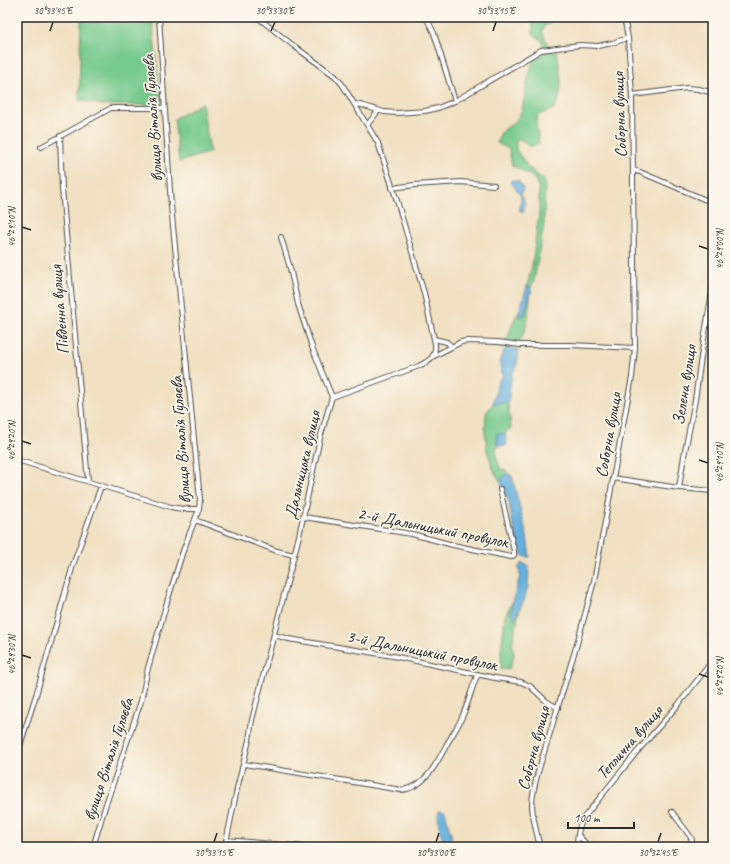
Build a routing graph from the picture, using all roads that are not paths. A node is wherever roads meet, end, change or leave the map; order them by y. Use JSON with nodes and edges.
{"nodes":[{"id":1,"x":159,"y":17,"type":"edge"},
{"id":2,"x":257,"y":17,"type":"edge"},
{"id":3,"x":426,"y":17,"type":"edge"},
{"id":4,"x":624,"y":17,"type":"edge"},
{"id":5,"x":628,"y":38,"type":"junction"},
{"id":6,"x":713,"y":93,"type":"edge"},
{"id":7,"x":632,"y":95,"type":"junction"},
{"id":8,"x":455,"y":101,"type":"junction"},
{"id":9,"x":356,"y":104,"type":"junction"},
{"id":10,"x":164,"y":108,"type":"junction"},
{"id":11,"x":378,"y":110,"type":"junction"},
{"id":12,"x":368,"y":124,"type":"junction"},
{"id":13,"x":60,"y":136,"type":"junction"},
{"id":14,"x":41,"y":147,"type":"dead end"},
{"id":15,"x":633,"y":170,"type":"junction"},
{"id":16,"x":494,"y":184,"type":"dead end"},
{"id":17,"x":392,"y":188,"type":"junction"},
{"id":18,"x":713,"y":203,"type":"edge"},
{"id":19,"x":281,"y":237,"type":"dead end"},
{"id":20,"x":713,"y":286,"type":"edge"},
{"id":21,"x":434,"y":338,"type":"junction"},
{"id":22,"x":452,"y":347,"type":"junction"},
{"id":23,"x":635,"y":348,"type":"junction"},
{"id":24,"x":432,"y":357,"type":"junction"},
{"id":25,"x":332,"y":397,"type":"junction"},
{"id":26,"x":17,"y":460,"type":"edge"},
{"id":27,"x":614,"y":478,"type":"junction"},
{"id":28,"x":88,"y":481,"type":"junction"},
{"id":29,"x":101,"y":486,"type":"junction"},
{"id":30,"x":679,"y":488,"type":"junction"},
{"id":31,"x":500,"y":489,"type":"dead end"},
{"id":32,"x":713,"y":491,"type":"edge"},
{"id":33,"x":198,"y":509,"type":"junction"},
{"id":34,"x":304,"y":517,"type":"junction"},
{"id":35,"x":195,"y":520,"type":"junction"},
{"id":36,"x":294,"y":556,"type":"junction"},
{"id":37,"x":274,"y":635,"type":"junction"},
{"id":38,"x":713,"y":660,"type":"edge"},
{"id":39,"x":478,"y":674,"type":"junction"},
{"id":40,"x":558,"y":708,"type":"junction"},
{"id":41,"x":17,"y":755,"type":"edge"},
{"id":42,"x":244,"y":764,"type":"junction"},
{"id":43,"x":672,"y":812,"type":"dead end"},
{"id":44,"x":578,"y":835,"type":"junction"},
{"id":45,"x":226,"y":840,"type":"junction"},
{"id":46,"x":284,"y":846,"type":"edge"},
{"id":47,"x":94,"y":847,"type":"edge"},
{"id":48,"x":225,"y":847,"type":"edge"},
{"id":49,"x":306,"y":847,"type":"edge"},
{"id":50,"x":540,"y":847,"type":"edge"},
{"id":51,"x":577,"y":847,"type":"edge"},
{"id":52,"x":589,"y":847,"type":"edge"},
{"id":53,"x":691,"y":847,"type":"edge"}],
"edges":[{"from":1,"to":10,"type":"street","name":"вулиця Віталія Гуляєва"},
{"from":2,"to":9,"type":"street"},
{"from":3,"to":8,"type":"street"},
{"from":4,"to":5,"type":"street","name":"Соборна вулиця"},
{"from":5,"to":7,"type":"street","name":"Соборна вулиця"},
{"from":5,"to":8,"type":"street"},
{"from":6,"to":7,"type":"street"},
{"from":7,"to":15,"type":"street","name":"Соборна вулиця"},
{"from":8,"to":11,"type":"street"},
{"from":9,"to":11,"type":"street"},
{"from":9,"to":12,"type":"street"},
{"from":10,"to":13,"type":"street"},
{"from":10,"to":33,"type":"street","name":"вулиця Віталія Гуляєва"},
{"from":11,"to":12,"type":"street"},
{"from":12,"to":17,"type":"street"},
{"from":13,"to":14,"type":"street"},
{"from":13,"to":28,"type":"street","name":"Південна вулиця"},
{"from":15,"to":18,"type":"street"},
{"from":15,"to":23,"type":"street","name":"Соборна вулиця"},
{"from":16,"to":17,"type":"street"},
{"from":17,"to":21,"type":"street"},
{"from":19,"to":25,"type":"street"},
{"from":20,"to":30,"type":"street","name":"Зелена вулиця"},
{"from":21,"to":22,"type":"street"},
{"from":21,"to":24,"type":"street"},
{"from":22,"to":23,"type":"street","name":"Дальницька вулиця"},
{"from":22,"to":24,"type":"street","name":"Дальницька вулиця"},
{"from":23,"to":27,"type":"street","name":"Соборна вулиця"},
{"from":24,"to":25,"type":"street","name":"Дальницька вулиця"},
{"from":25,"to":34,"type":"street","name":"Дальницька вулиця"},
{"from":26,"to":28,"type":"street"},
{"from":27,"to":30,"type":"street"},
{"from":27,"to":40,"type":"street","name":"Соборна вулиця"},
{"from":28,"to":29,"type":"street"},
{"from":29,"to":33,"type":"street"},
{"from":29,"to":41,"type":"street"},
{"from":30,"to":32,"type":"street"},
{"from":31,"to":34,"type":"street","name":"2-й Дальницький провулок"},
{"from":33,"to":35,"type":"street","name":"вулиця Віталія Гуляєва"},
{"from":34,"to":36,"type":"street","name":"Дальницька вулиця"},
{"from":35,"to":36,"type":"street"},
{"from":35,"to":47,"type":"street","name":"вулиця Віталія Гуляєва"},
{"from":36,"to":37,"type":"street","name":"Дальницька вулиця"},
{"from":37,"to":39,"type":"street","name":"3-й Дальницький провулок"},
{"from":37,"to":42,"type":"street","name":"Дальницька вулиця"},
{"from":38,"to":44,"type":"street","name":"Теплична вулиця"},
{"from":39,"to":40,"type":"street","name":"3-й Дальницький провулок"},
{"from":39,"to":42,"type":"street"},
{"from":40,"to":50,"type":"street","name":"Соборна вулиця"},
{"from":42,"to":45,"type":"street","name":"Дальницька вулиця"},
{"from":43,"to":53,"type":"street"},
{"from":44,"to":51,"type":"street","name":"Теплична вулиця"},
{"from":44,"to":52,"type":"street"},
{"from":45,"to":46,"type":"street"},
{"from":45,"to":48,"type":"street","name":"Дальницька вулиця"},
{"from":46,"to":49,"type":"street"}]}
